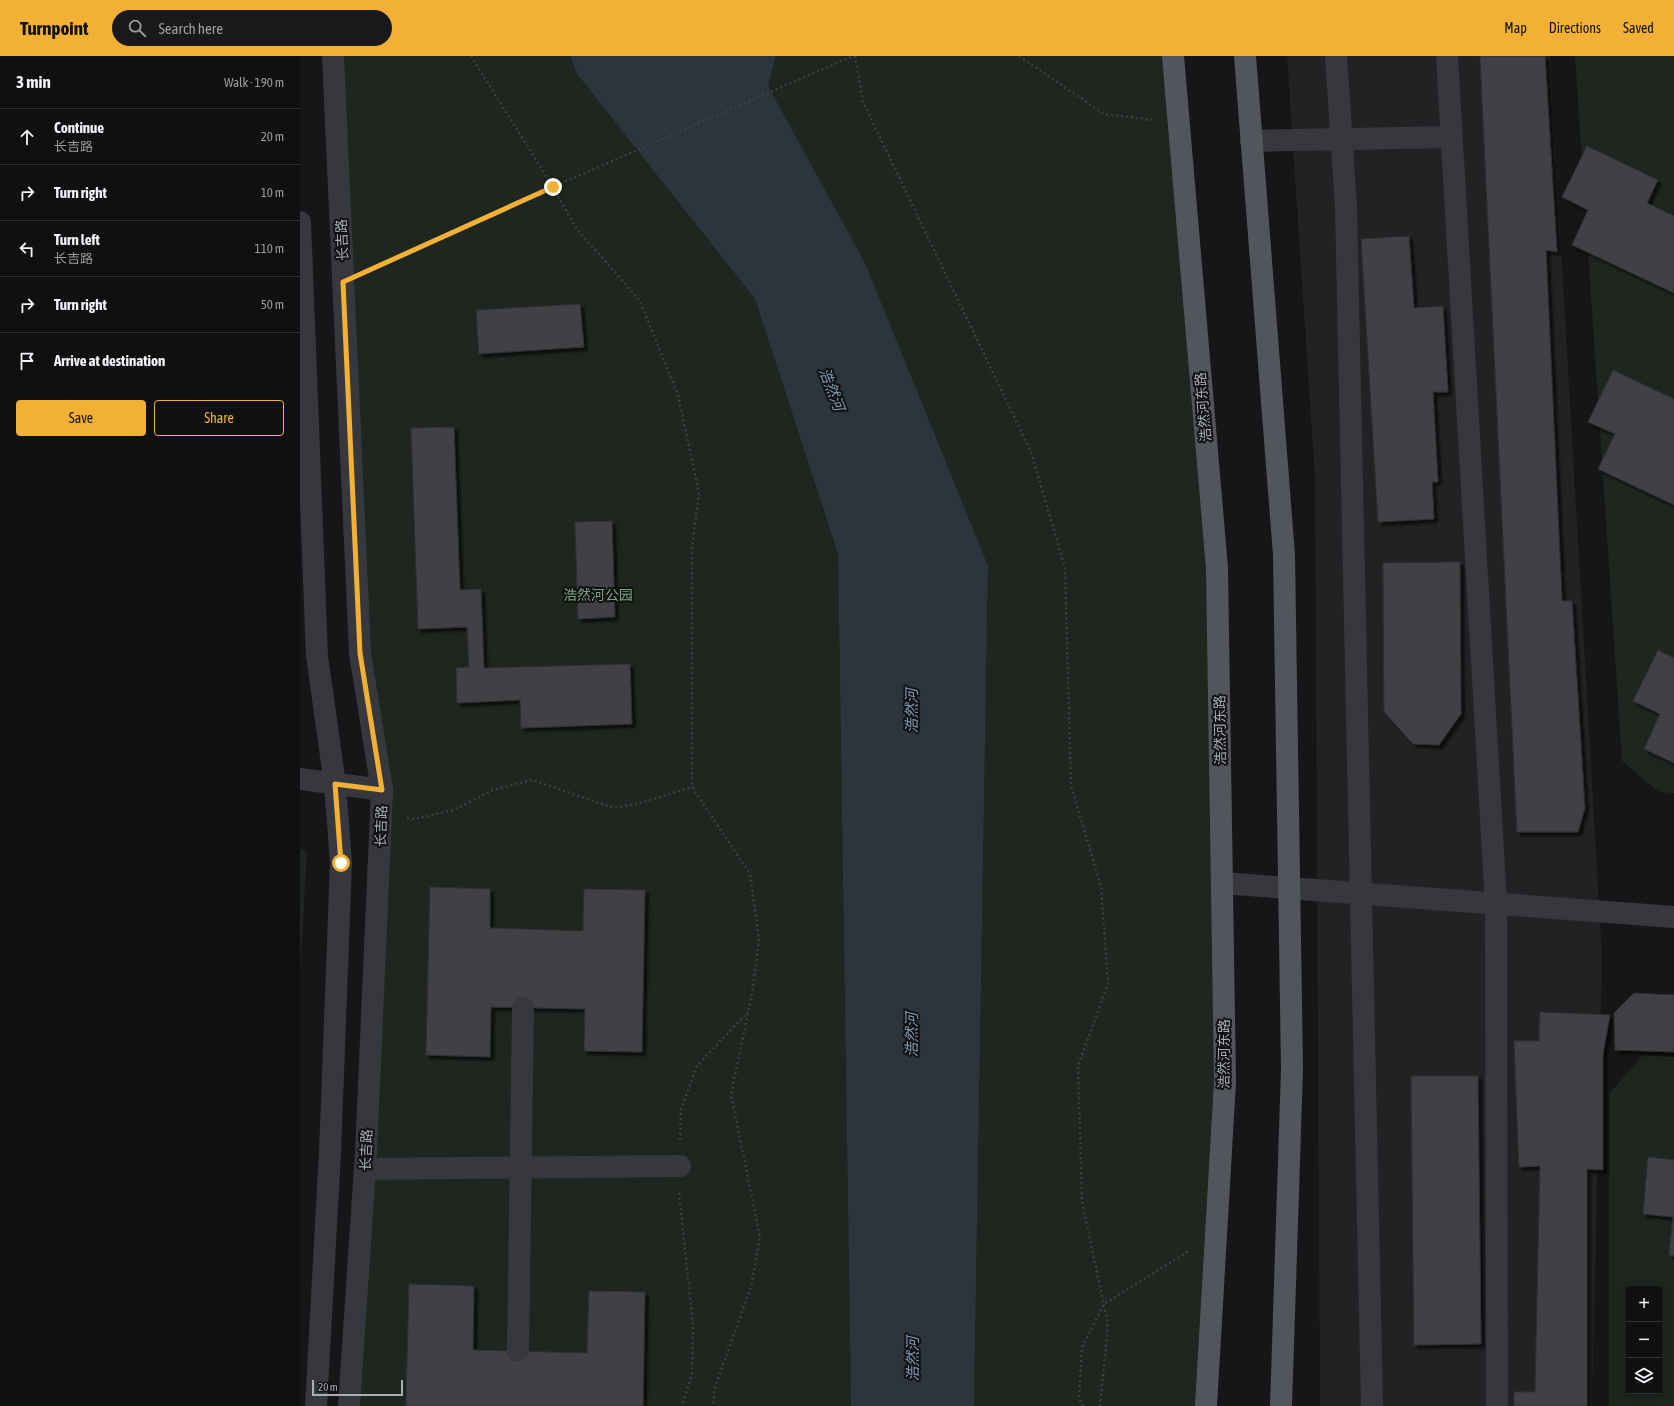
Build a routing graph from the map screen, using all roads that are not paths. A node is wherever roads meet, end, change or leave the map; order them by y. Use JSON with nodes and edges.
{"nodes":[{"id":1,"x":333,"y":56,"type":"edge"},
{"id":2,"x":1173,"y":56,"type":"edge"},
{"id":3,"x":1245,"y":56,"type":"edge"},
{"id":4,"x":1336,"y":56,"type":"edge"},
{"id":5,"x":1447,"y":56,"type":"edge"},
{"id":6,"x":1451,"y":137,"type":"junction"},
{"id":7,"x":1341,"y":138,"type":"junction"},
{"id":8,"x":1251,"y":141,"type":"junction"},
{"id":9,"x":300,"y":222,"type":"edge"},
{"id":10,"x":300,"y":779,"type":"edge"},
{"id":11,"x":335,"y":784,"type":"junction"},
{"id":12,"x":382,"y":790,"type":"junction"},
{"id":13,"x":1222,"y":883,"type":"junction"},
{"id":14,"x":1290,"y":888,"type":"junction"},
{"id":15,"x":1361,"y":893,"type":"junction"},
{"id":16,"x":1496,"y":904,"type":"junction"},
{"id":17,"x":1674,"y":917,"type":"edge"},
{"id":18,"x":523,"y":1008,"type":"dead end"},
{"id":19,"x":680,"y":1166,"type":"road end"},
{"id":20,"x":522,"y":1168,"type":"junction"},
{"id":21,"x":365,"y":1169,"type":"junction"},
{"id":22,"x":518,"y":1351,"type":"dead end"},
{"id":23,"x":316,"y":1406,"type":"edge"},
{"id":24,"x":349,"y":1406,"type":"edge"},
{"id":25,"x":1206,"y":1406,"type":"edge"},
{"id":26,"x":1281,"y":1406,"type":"edge"},
{"id":27,"x":1372,"y":1406,"type":"edge"},
{"id":28,"x":1497,"y":1406,"type":"edge"}],
"edges":[{"from":1,"to":12,"type":"street","name":"长吉路"},
{"from":2,"to":13,"type":"main road","name":"浩然河东路"},
{"from":3,"to":8,"type":"main road"},
{"from":4,"to":7,"type":"street"},
{"from":5,"to":6,"type":"street"},
{"from":6,"to":7,"type":"street"},
{"from":6,"to":16,"type":"street"},
{"from":7,"to":8,"type":"street"},
{"from":7,"to":15,"type":"street"},
{"from":8,"to":14,"type":"main road"},
{"from":9,"to":11,"type":"street"},
{"from":10,"to":11,"type":"street"},
{"from":11,"to":12,"type":"street"},
{"from":11,"to":23,"type":"street"},
{"from":12,"to":21,"type":"street","name":"长吉路"},
{"from":13,"to":14,"type":"street"},
{"from":13,"to":25,"type":"main road","name":"浩然河东路"},
{"from":14,"to":15,"type":"street"},
{"from":14,"to":26,"type":"main road"},
{"from":15,"to":16,"type":"street"},
{"from":15,"to":27,"type":"street"},
{"from":16,"to":17,"type":"street"},
{"from":16,"to":28,"type":"street"},
{"from":18,"to":20,"type":"street"},
{"from":19,"to":20,"type":"street"},
{"from":20,"to":21,"type":"street"},
{"from":20,"to":22,"type":"street"},
{"from":21,"to":24,"type":"street","name":"长吉路"}]}
